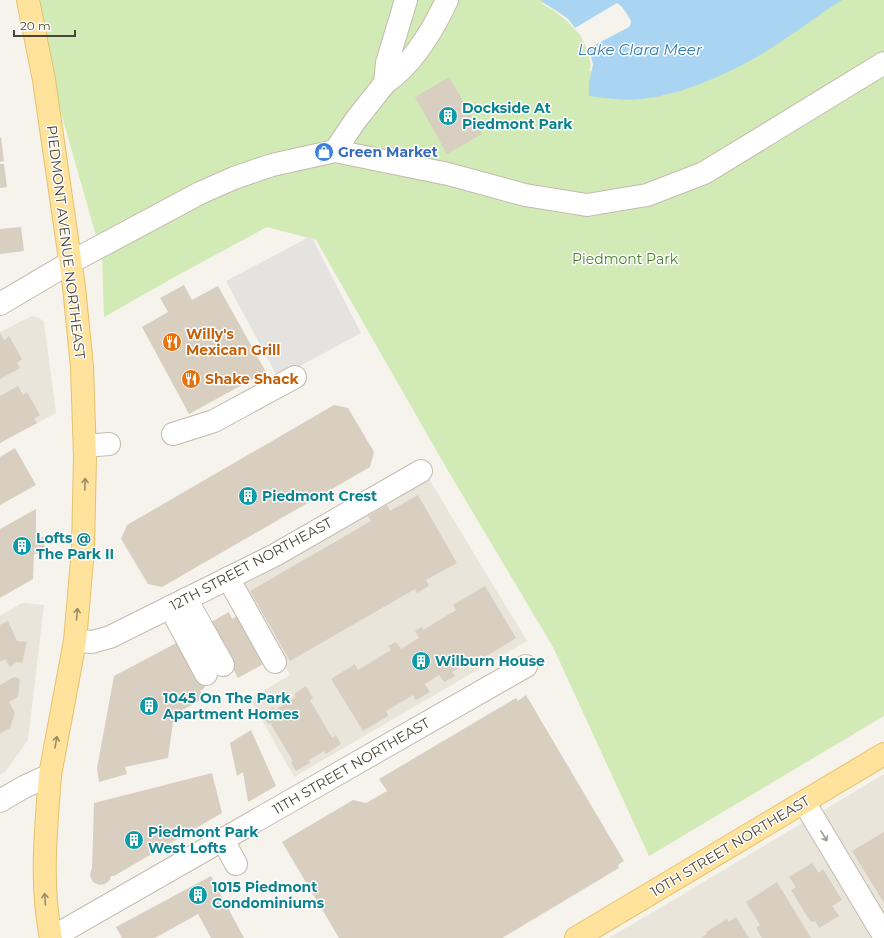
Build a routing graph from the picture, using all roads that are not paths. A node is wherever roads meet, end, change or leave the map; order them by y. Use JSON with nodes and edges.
{"nodes":[{"id":1,"x":28,"y":0,"type":"edge"},
{"id":2,"x":406,"y":2,"type":"edge"},
{"id":3,"x":444,"y":7,"type":"edge"},
{"id":4,"x":884,"y":63,"type":"edge"},
{"id":5,"x":385,"y":83,"type":"junction"},
{"id":6,"x":335,"y":150,"type":"junction"},
{"id":7,"x":71,"y":262,"type":"junction"},
{"id":8,"x":0,"y":304,"type":"edge"},
{"id":9,"x":295,"y":377,"type":"dead end"},
{"id":10,"x":173,"y":434,"type":"dead end"},
{"id":11,"x":109,"y":444,"type":"dead end"},
{"id":12,"x":85,"y":446,"type":"junction"},
{"id":13,"x":422,"y":471,"type":"dead end"},
{"id":14,"x":228,"y":578,"type":"junction"},
{"id":15,"x":178,"y":603,"type":"junction"},
{"id":16,"x":75,"y":641,"type":"junction"},
{"id":17,"x":275,"y":662,"type":"dead end"},
{"id":18,"x":526,"y":666,"type":"dead end"},
{"id":19,"x":214,"y":670,"type":"dead end"},
{"id":20,"x":884,"y":754,"type":"edge"},
{"id":21,"x":50,"y":775,"type":"junction"},
{"id":22,"x":0,"y":801,"type":"edge"},
{"id":23,"x":804,"y":802,"type":"junction"},
{"id":24,"x":222,"y":840,"type":"junction"},
{"id":25,"x":236,"y":864,"type":"dead end"},
{"id":26,"x":884,"y":936,"type":"edge"},
{"id":27,"x":51,"y":938,"type":"edge"},
{"id":28,"x":576,"y":938,"type":"edge"}],
"edges":[{"from":1,"to":7,"type":"main road","name":"PIEDMONT AVENUE NORTHEAST"},
{"from":2,"to":3,"type":"street"},
{"from":2,"to":5,"type":"street"},
{"from":3,"to":5,"type":"street"},
{"from":4,"to":6,"type":"street"},
{"from":5,"to":6,"type":"street"},
{"from":6,"to":7,"type":"street"},
{"from":7,"to":8,"type":"street"},
{"from":7,"to":12,"type":"main road","name":"PIEDMONT AVENUE NORTHEAST"},
{"from":9,"to":10,"type":"street"},
{"from":11,"to":12,"type":"street"},
{"from":16,"to":12,"type":"main road","name":"PIEDMONT AVENUE NORTHEAST","one_way":true},
{"from":13,"to":14,"type":"street","name":"12TH STREET NORTHEAST"},
{"from":14,"to":15,"type":"street","name":"12TH STREET NORTHEAST"},
{"from":14,"to":17,"type":"street"},
{"from":15,"to":16,"type":"street","name":"12TH STREET NORTHEAST"},
{"from":15,"to":19,"type":"street"},
{"from":21,"to":16,"type":"main road","name":"PIEDMONT AVENUE NORTHEAST","one_way":true},
{"from":18,"to":24,"type":"street","name":"11TH STREET NORTHEAST"},
{"from":20,"to":23,"type":"main road","name":"10TH STREET NORTHEAST"},
{"from":21,"to":22,"type":"street"},
{"from":27,"to":21,"type":"main road","name":"PIEDMONT AVENUE NORTHEAST","one_way":true},
{"from":23,"to":26,"type":"street","one_way":true},
{"from":23,"to":28,"type":"main road","name":"10TH STREET NORTHEAST"},
{"from":24,"to":25,"type":"street"},
{"from":24,"to":27,"type":"street","name":"11TH STREET NORTHEAST"}]}
